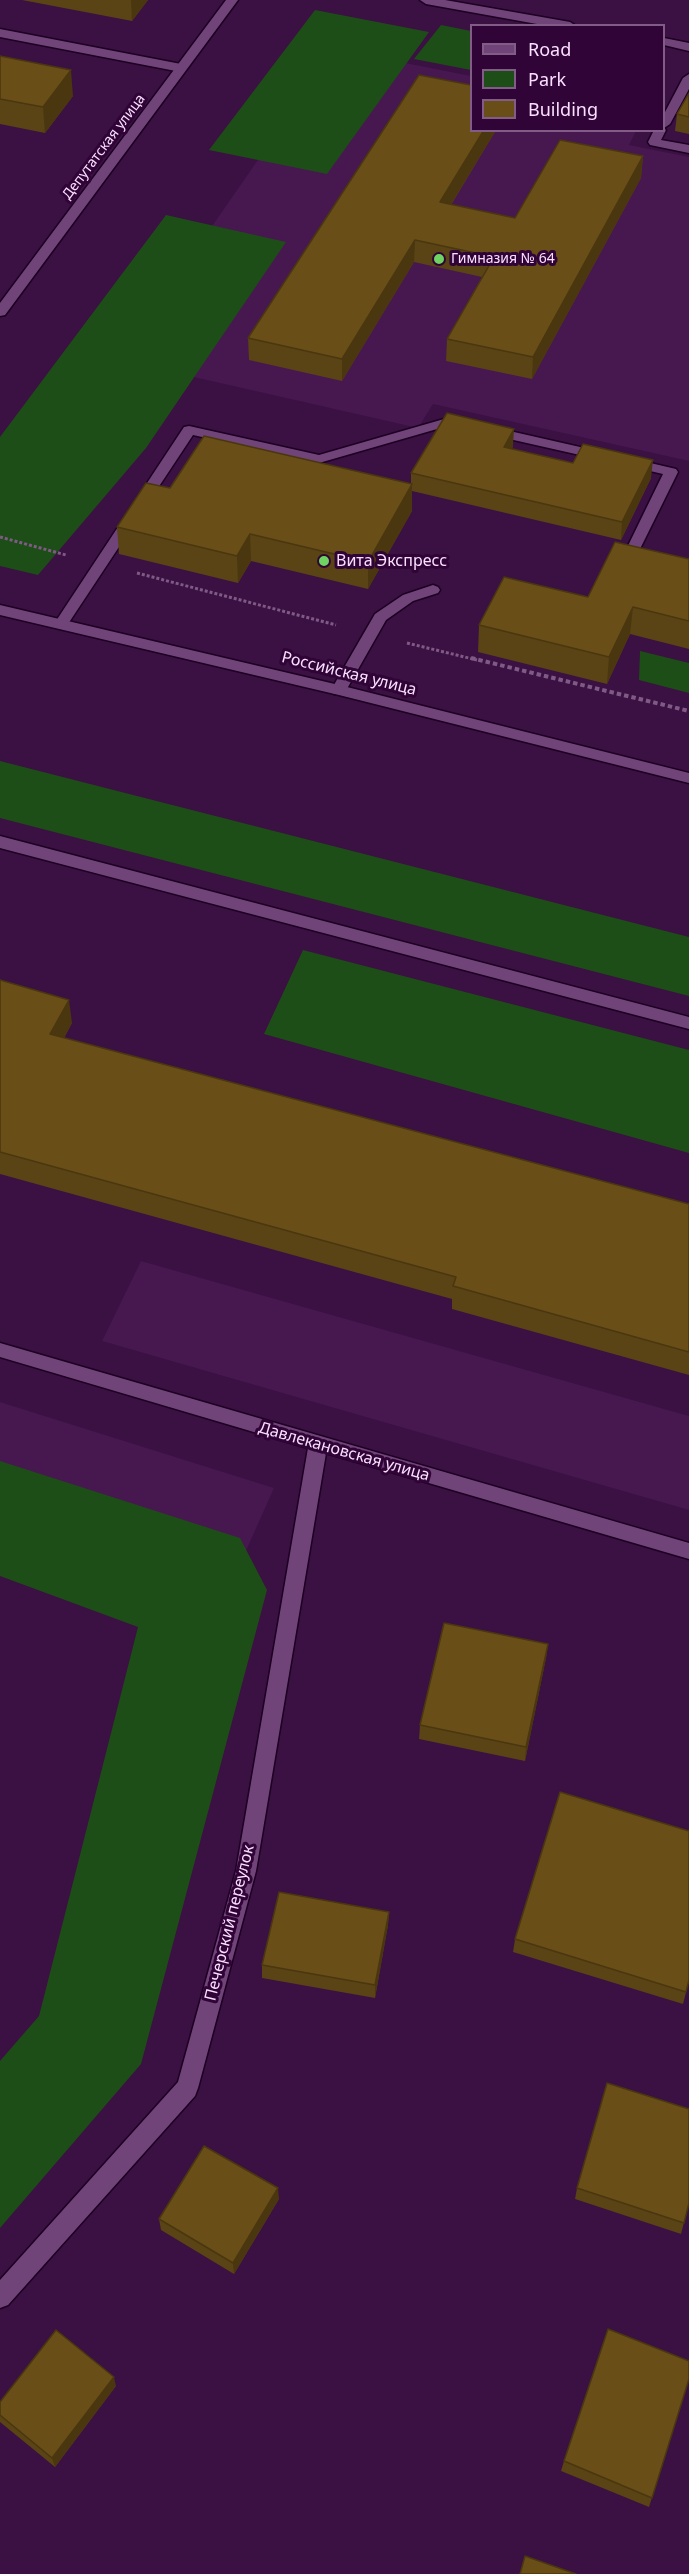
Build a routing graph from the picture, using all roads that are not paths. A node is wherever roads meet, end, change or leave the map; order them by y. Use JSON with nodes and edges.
{"nodes":[{"id":1,"x":232,"y":0,"type":"edge"},
{"id":2,"x":426,"y":0,"type":"edge"},
{"id":3,"x":559,"y":24,"type":"edge"},
{"id":4,"x":0,"y":33,"type":"edge"},
{"id":5,"x":665,"y":42,"type":"edge"},
{"id":6,"x":689,"y":47,"type":"edge"},
{"id":7,"x":181,"y":68,"type":"junction"},
{"id":8,"x":689,"y":78,"type":"edge"},
{"id":9,"x":665,"y":120,"type":"edge"},
{"id":10,"x":659,"y":132,"type":"edge"},
{"id":11,"x":689,"y":149,"type":"edge"},
{"id":12,"x":0,"y":312,"type":"edge"},
{"id":13,"x":689,"y":570,"type":"edge"},
{"id":14,"x":433,"y":590,"type":"dead end"},
{"id":15,"x":0,"y":610,"type":"edge"},
{"id":16,"x":61,"y":624,"type":"junction"},
{"id":17,"x":339,"y":690,"type":"junction"},
{"id":18,"x":689,"y":778,"type":"edge"},
{"id":19,"x":0,"y":842,"type":"edge"},
{"id":20,"x":689,"y":1023,"type":"edge"},
{"id":21,"x":0,"y":1350,"type":"edge"},
{"id":22,"x":318,"y":1444,"type":"junction"},
{"id":23,"x":689,"y":1551,"type":"edge"},
{"id":24,"x":0,"y":2297,"type":"edge"}],
"edges":[{"from":1,"to":7,"type":"street","name":"Депутатская улица"},
{"from":2,"to":3,"type":"street"},
{"from":4,"to":7,"type":"street"},
{"from":5,"to":6,"type":"street"},
{"from":7,"to":12,"type":"street","name":"Депутатская улица"},
{"from":8,"to":9,"type":"street"},
{"from":10,"to":11,"type":"street"},
{"from":13,"to":16,"type":"street"},
{"from":14,"to":17,"type":"street"},
{"from":15,"to":16,"type":"street","name":"Российская улица"},
{"from":16,"to":17,"type":"street","name":"Российская улица"},
{"from":17,"to":18,"type":"street","name":"Российская улица"},
{"from":19,"to":20,"type":"street"},
{"from":21,"to":22,"type":"street","name":"Давлекановская улица"},
{"from":22,"to":23,"type":"street","name":"Давлекановская улица"},
{"from":22,"to":24,"type":"street","name":"Печерский переулок"}]}
